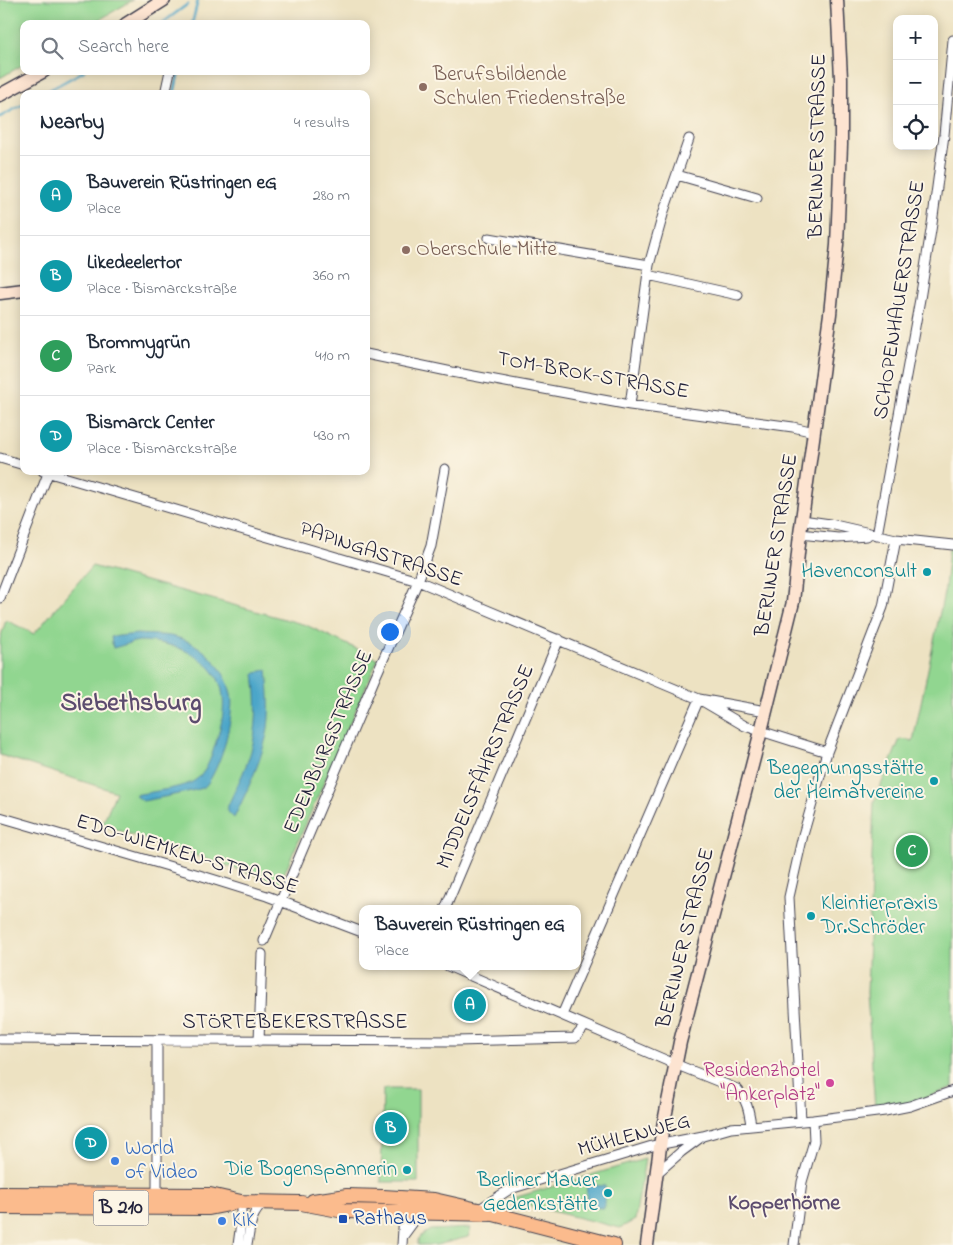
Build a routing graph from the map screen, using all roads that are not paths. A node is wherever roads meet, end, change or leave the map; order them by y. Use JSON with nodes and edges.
{"nodes":[{"id":1,"x":164,"y":0,"type":"edge"},
{"id":2,"x":837,"y":0,"type":"edge"},
{"id":3,"x":132,"y":20,"type":"edge"},
{"id":4,"x":953,"y":40,"type":"edge"},
{"id":5,"x":37,"y":75,"type":"edge"},
{"id":6,"x":169,"y":75,"type":"edge"},
{"id":7,"x":166,"y":90,"type":"edge"},
{"id":8,"x":0,"y":95,"type":"edge"},
{"id":9,"x":689,"y":139,"type":"dead end"},
{"id":10,"x":677,"y":175,"type":"junction"},
{"id":11,"x":756,"y":198,"type":"dead end"},
{"id":12,"x":489,"y":238,"type":"dead end"},
{"id":13,"x":649,"y":265,"type":"junction"},
{"id":14,"x":648,"y":275,"type":"junction"},
{"id":15,"x":20,"y":290,"type":"edge"},
{"id":16,"x":0,"y":293,"type":"edge"},
{"id":17,"x":738,"y":295,"type":"dead end"},
{"id":18,"x":370,"y":355,"type":"edge"},
{"id":19,"x":630,"y":405,"type":"junction"},
{"id":20,"x":814,"y":432,"type":"junction"},
{"id":21,"x":0,"y":458,"type":"edge"},
{"id":22,"x":20,"y":464,"type":"edge"},
{"id":23,"x":445,"y":469,"type":"dead end"},
{"id":24,"x":46,"y":475,"type":"edge"},
{"id":25,"x":57,"y":475,"type":"edge"},
{"id":26,"x":802,"y":520,"type":"junction"},
{"id":27,"x":800,"y":534,"type":"junction"},
{"id":28,"x":877,"y":535,"type":"junction"},
{"id":29,"x":896,"y":539,"type":"junction"},
{"id":30,"x":953,"y":545,"type":"edge"},
{"id":31,"x":418,"y":581,"type":"junction"},
{"id":32,"x":0,"y":598,"type":"edge"},
{"id":33,"x":559,"y":639,"type":"junction"},
{"id":34,"x":699,"y":699,"type":"junction"},
{"id":35,"x":766,"y":711,"type":"junction"},
{"id":36,"x":761,"y":731,"type":"junction"},
{"id":37,"x":828,"y":752,"type":"junction"},
{"id":38,"x":0,"y":817,"type":"edge"},
{"id":39,"x":281,"y":901,"type":"junction"},
{"id":40,"x":447,"y":905,"type":"edge"},
{"id":41,"x":359,"y":931,"type":"edge"},
{"id":42,"x":264,"y":940,"type":"dead end"},
{"id":43,"x":262,"y":954,"type":"dead end"},
{"id":44,"x":457,"y":970,"type":"edge"},
{"id":45,"x":562,"y":1015,"type":"junction"},
{"id":46,"x":586,"y":1026,"type":"junction"},
{"id":47,"x":0,"y":1039,"type":"edge"},
{"id":48,"x":157,"y":1040,"type":"junction"},
{"id":49,"x":260,"y":1040,"type":"junction"},
{"id":50,"x":675,"y":1065,"type":"junction"},
{"id":51,"x":953,"y":1091,"type":"edge"},
{"id":52,"x":801,"y":1120,"type":"junction"},
{"id":53,"x":812,"y":1120,"type":"junction"},
{"id":54,"x":751,"y":1125,"type":"junction"},
{"id":55,"x":703,"y":1136,"type":"junction"},
{"id":56,"x":660,"y":1144,"type":"junction"},
{"id":57,"x":657,"y":1173,"type":"junction"},
{"id":58,"x":0,"y":1194,"type":"edge"},
{"id":59,"x":157,"y":1196,"type":"junction"},
{"id":60,"x":389,"y":1198,"type":"junction"},
{"id":61,"x":241,"y":1202,"type":"junction"},
{"id":62,"x":265,"y":1202,"type":"junction"},
{"id":63,"x":301,"y":1203,"type":"junction"},
{"id":64,"x":424,"y":1206,"type":"junction"},
{"id":65,"x":0,"y":1208,"type":"edge"},
{"id":66,"x":478,"y":1210,"type":"junction"},
{"id":67,"x":404,"y":1213,"type":"junction"},
{"id":68,"x":496,"y":1214,"type":"junction"},
{"id":69,"x":403,"y":1240,"type":"edge"},
{"id":70,"x":238,"y":1245,"type":"edge"},
{"id":71,"x":247,"y":1245,"type":"edge"},
{"id":72,"x":614,"y":1245,"type":"edge"},
{"id":73,"x":647,"y":1245,"type":"edge"},
{"id":74,"x":794,"y":1245,"type":"edge"}],
"edges":[{"from":1,"to":3,"type":"main road"},
{"from":2,"to":20,"type":"main road","name":"BERLINER STRASSE"},
{"from":4,"to":28,"type":"street","name":"SCHOPENHAUERSTRASSE"},
{"from":5,"to":8,"type":"main road"},
{"from":6,"to":7,"type":"street"},
{"from":9,"to":10,"type":"street"},
{"from":10,"to":11,"type":"street"},
{"from":10,"to":13,"type":"street"},
{"from":12,"to":13,"type":"street"},
{"from":13,"to":14,"type":"street"},
{"from":14,"to":17,"type":"street"},
{"from":14,"to":19,"type":"street"},
{"from":15,"to":16,"type":"main road"},
{"from":18,"to":19,"type":"street","name":"TOM-BROK-STRASSE"},
{"from":19,"to":20,"type":"street","name":"TOM-BROK-STRASSE"},
{"from":20,"to":26,"type":"main road","name":"BERLINER STRASSE"},
{"from":21,"to":22,"type":"street"},
{"from":23,"to":31,"type":"street","name":"EDENBURGSTRASSE"},
{"from":24,"to":32,"type":"street"},
{"from":25,"to":31,"type":"street","name":"PAPINGASTRASSE"},
{"from":26,"to":27,"type":"main road","name":"BERLINER STRASSE"},
{"from":26,"to":28,"type":"street"},
{"from":27,"to":28,"type":"street"},
{"from":27,"to":35,"type":"main road","name":"BERLINER STRASSE"},
{"from":28,"to":29,"type":"street"},
{"from":29,"to":30,"type":"street"},
{"from":29,"to":37,"type":"street"},
{"from":31,"to":33,"type":"street","name":"PAPINGASTRASSE"},
{"from":31,"to":39,"type":"street","name":"EDENBURGSTRASSE"},
{"from":33,"to":34,"type":"street","name":"PAPINGASTRASSE"},
{"from":33,"to":40,"type":"street","name":"MIDDELSFÄHRSTRASSE"},
{"from":34,"to":35,"type":"street","name":"PAPINGASTRASSE"},
{"from":34,"to":36,"type":"street","name":"PAPINGASTRASSE"},
{"from":34,"to":45,"type":"street"},
{"from":35,"to":36,"type":"main road","name":"BERLINER STRASSE"},
{"from":36,"to":37,"type":"street","name":"PAPINGASTRASSE"},
{"from":36,"to":50,"type":"main road","name":"BERLINER STRASSE"},
{"from":37,"to":52,"type":"street"},
{"from":38,"to":39,"type":"street","name":"EDO-WIEMKEN-STRASSE"},
{"from":39,"to":41,"type":"street","name":"EDO-WIEMKEN-STRASSE"},
{"from":39,"to":42,"type":"street","name":"EDENBURGSTRASSE"},
{"from":43,"to":49,"type":"street"},
{"from":44,"to":45,"type":"street"},
{"from":45,"to":46,"type":"street"},
{"from":46,"to":49,"type":"street","name":"STÖRTEBEKERSTRASSE"},
{"from":46,"to":50,"type":"street"},
{"from":47,"to":48,"type":"street","name":"STÖRTEBEKERSTRASSE"},
{"from":48,"to":49,"type":"street","name":"STÖRTEBEKERSTRASSE"},
{"from":48,"to":59,"type":"street"},
{"from":50,"to":54,"type":"street"},
{"from":50,"to":56,"type":"main road","name":"BERLINER STRASSE"},
{"from":51,"to":53,"type":"street","name":"MÜHLENWEG"},
{"from":52,"to":53,"type":"street","name":"MÜHLENWEG"},
{"from":52,"to":54,"type":"street","name":"MÜHLENWEG"},
{"from":53,"to":74,"type":"street"},
{"from":54,"to":55,"type":"street","name":"MÜHLENWEG"},
{"from":55,"to":56,"type":"street","name":"MÜHLENWEG"},
{"from":55,"to":57,"type":"street"},
{"from":56,"to":57,"type":"main road","name":"BERLINER STRASSE"},
{"from":56,"to":66,"type":"street","name":"MÜHLENWEG"},
{"from":57,"to":73,"type":"main road","name":"BERLINER STRASSE"},
{"from":58,"to":59,"type":"main road","number":"B 210"},
{"from":59,"to":61,"type":"main road","number":"B 210"},
{"from":60,"to":63,"type":"main road","number":"B 210"},
{"from":60,"to":64,"type":"main road","number":"B 210"},
{"from":60,"to":67,"type":"street"},
{"from":61,"to":62,"type":"main road","number":"B 210"},
{"from":61,"to":65,"type":"main road","number":"B 210"},
{"from":61,"to":70,"type":"street"},
{"from":62,"to":63,"type":"main road","number":"B 210"},
{"from":62,"to":71,"type":"street"},
{"from":63,"to":67,"type":"main road","number":"B 210"},
{"from":64,"to":66,"type":"main road","number":"B 210"},
{"from":64,"to":67,"type":"main road","number":"B 210"},
{"from":64,"to":68,"type":"main road","number":"B 210"},
{"from":64,"to":69,"type":"street"},
{"from":66,"to":68,"type":"main road","number":"B 210"},
{"from":67,"to":69,"type":"street"},
{"from":68,"to":72,"type":"main road","number":"B 210"}]}
